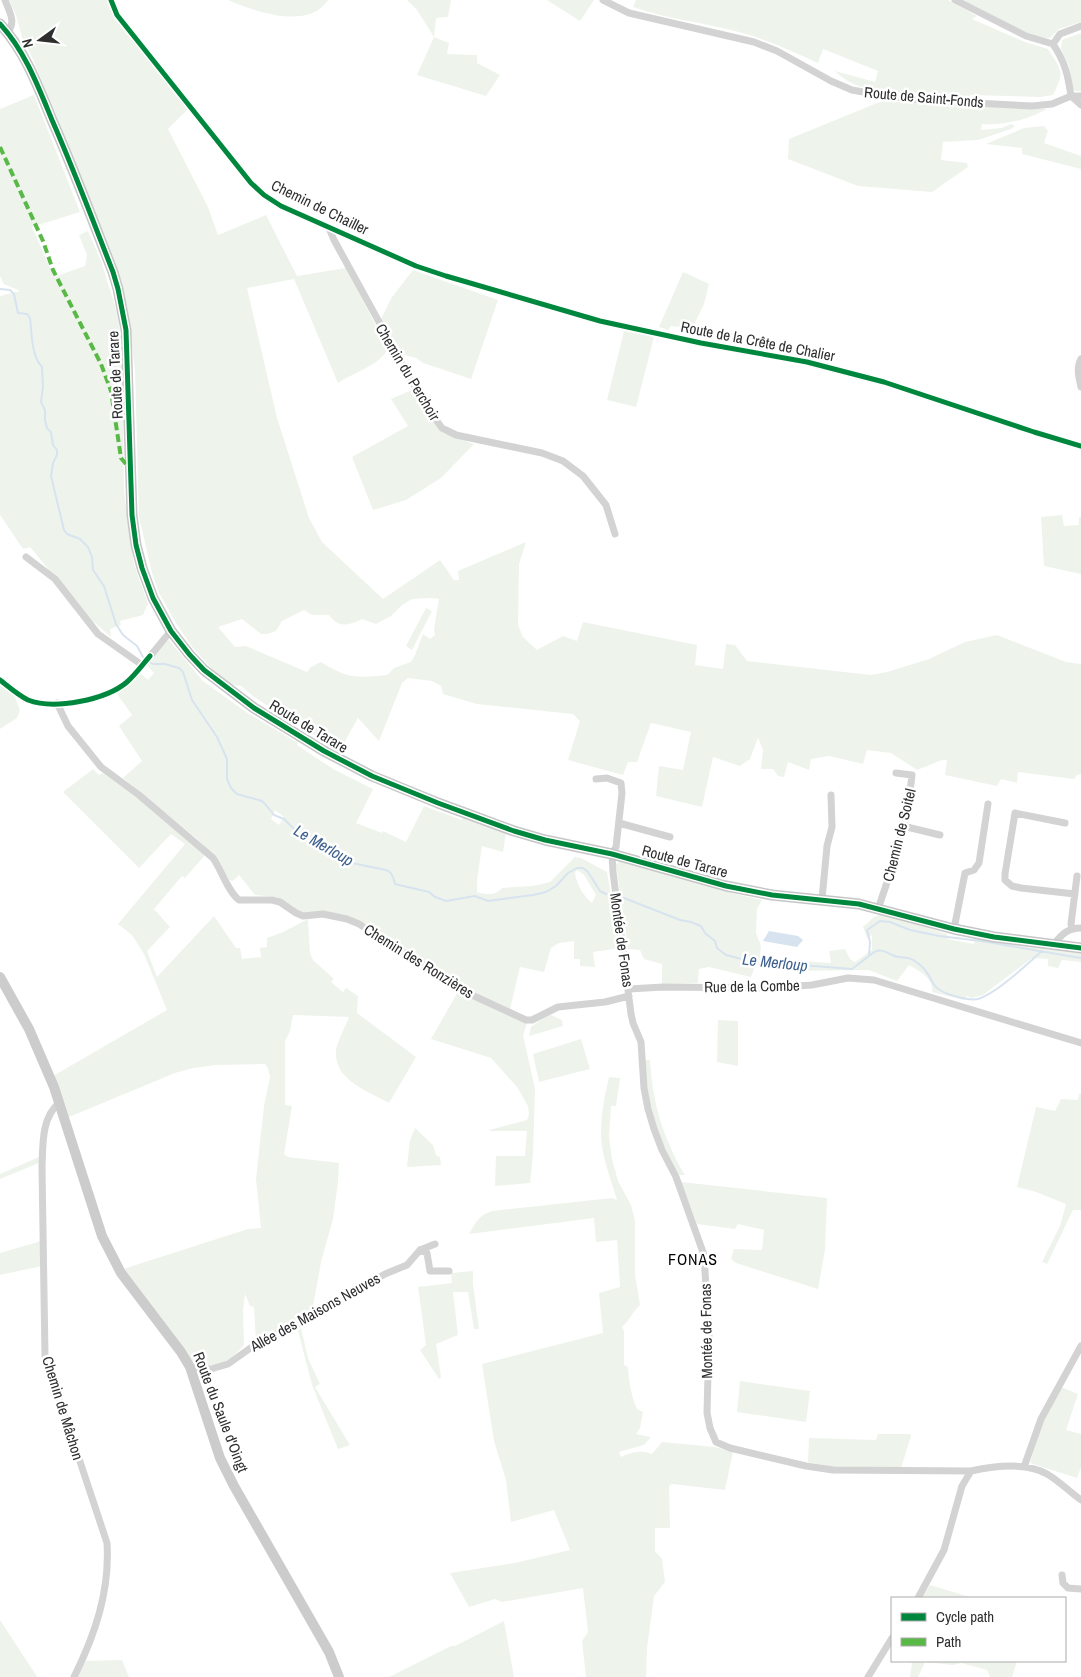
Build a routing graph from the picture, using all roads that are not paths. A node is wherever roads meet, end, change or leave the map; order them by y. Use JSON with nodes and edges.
{"nodes":[{"id":1,"x":5,"y":0,"type":"edge"},
{"id":2,"x":111,"y":0,"type":"edge"},
{"id":3,"x":603,"y":0,"type":"edge"},
{"id":4,"x":955,"y":0,"type":"edge"},
{"id":5,"x":1081,"y":26,"type":"edge"},
{"id":6,"x":4,"y":28,"type":"edge"},
{"id":7,"x":1053,"y":44,"type":"junction"},
{"id":8,"x":1071,"y":96,"type":"junction"},
{"id":9,"x":1081,"y":96,"type":"edge"},
{"id":10,"x":1081,"y":105,"type":"edge"},
{"id":11,"x":329,"y":228,"type":"junction"},
{"id":12,"x":600,"y":321,"type":"joint"},
{"id":13,"x":1081,"y":359,"type":"edge"},
{"id":14,"x":1081,"y":387,"type":"edge"},
{"id":15,"x":1081,"y":446,"type":"edge"},
{"id":16,"x":615,"y":534,"type":"dead end"},
{"id":17,"x":26,"y":557,"type":"dead end"},
{"id":18,"x":171,"y":631,"type":"junction"},
{"id":19,"x":143,"y":664,"type":"junction"},
{"id":20,"x":0,"y":680,"type":"edge"},
{"id":21,"x":57,"y":703,"type":"junction"},
{"id":22,"x":896,"y":773,"type":"dead end"},
{"id":23,"x":596,"y":779,"type":"dead end"},
{"id":24,"x":831,"y":795,"type":"dead end"},
{"id":25,"x":988,"y":804,"type":"dead end"},
{"id":26,"x":619,"y":823,"type":"junction"},
{"id":27,"x":1065,"y":823,"type":"dead end"},
{"id":28,"x":903,"y":826,"type":"junction"},
{"id":29,"x":940,"y":835,"type":"dead end"},
{"id":30,"x":670,"y":837,"type":"dead end"},
{"id":31,"x":612,"y":854,"type":"junction"},
{"id":32,"x":1076,"y":876,"type":"dead end"},
{"id":33,"x":1075,"y":894,"type":"junction"},
{"id":34,"x":822,"y":899,"type":"junction"},
{"id":35,"x":878,"y":909,"type":"junction"},
{"id":36,"x":954,"y":928,"type":"junction"},
{"id":37,"x":1081,"y":928,"type":"edge"},
{"id":38,"x":1072,"y":929,"type":"junction"},
{"id":39,"x":1054,"y":944,"type":"junction"},
{"id":40,"x":1081,"y":948,"type":"edge"},
{"id":41,"x":0,"y":977,"type":"edge"},
{"id":42,"x":629,"y":992,"type":"junction"},
{"id":43,"x":1081,"y":1043,"type":"edge"},
{"id":44,"x":59,"y":1103,"type":"junction"},
{"id":45,"x":435,"y":1244,"type":"dead end"},
{"id":46,"x":420,"y":1250,"type":"junction"},
{"id":47,"x":428,"y":1258,"type":"junction"},
{"id":48,"x":407,"y":1264,"type":"junction"},
{"id":49,"x":449,"y":1271,"type":"dead end"},
{"id":50,"x":1081,"y":1346,"type":"edge"},
{"id":51,"x":190,"y":1367,"type":"junction"},
{"id":52,"x":1024,"y":1467,"type":"junction"},
{"id":53,"x":971,"y":1471,"type":"junction"},
{"id":54,"x":1081,"y":1500,"type":"edge"},
{"id":55,"x":1062,"y":1576,"type":"dead end"},
{"id":56,"x":1081,"y":1590,"type":"edge"},
{"id":57,"x":919,"y":1597,"type":"edge"},
{"id":58,"x":891,"y":1640,"type":"edge"},
{"id":59,"x":74,"y":1677,"type":"edge"},
{"id":60,"x":339,"y":1677,"type":"edge"},
{"id":61,"x":868,"y":1677,"type":"edge"}],
"edges":[{"from":1,"to":6,"type":"street"},
{"from":2,"to":11,"type":"street","name":"Chemin de Chailler"},
{"from":3,"to":8,"type":"street","name":"Route de Saint-Fonds"},
{"from":4,"to":7,"type":"street"},
{"from":5,"to":7,"type":"street"},
{"from":6,"to":18,"type":"main road","name":"Route de Tarare"},
{"from":7,"to":8,"type":"street"},
{"from":8,"to":9,"type":"street","name":"Route de Saint-Fonds"},
{"from":8,"to":10,"type":"street"},
{"from":11,"to":12,"type":"street","name":"Chemin de Chailler"},
{"from":11,"to":16,"type":"street","name":"Chemin du Perchoir"},
{"from":12,"to":15,"type":"street","name":"Route de la Crête de Chalier"},
{"from":13,"to":14,"type":"street"},
{"from":17,"to":19,"type":"street"},
{"from":18,"to":19,"type":"street"},
{"from":18,"to":31,"type":"main road","name":"Route de Tarare"},
{"from":19,"to":21,"type":"street"},
{"from":20,"to":21,"type":"street"},
{"from":21,"to":42,"type":"street","name":"Chemin des Ronzières"},
{"from":22,"to":28,"type":"street","name":"Chemin de Soitel"},
{"from":23,"to":26,"type":"street","name":"Montée de Fonas"},
{"from":24,"to":34,"type":"street"},
{"from":25,"to":36,"type":"street"},
{"from":26,"to":30,"type":"street"},
{"from":26,"to":31,"type":"street","name":"Montée de Fonas"},
{"from":27,"to":33,"type":"street"},
{"from":28,"to":29,"type":"street"},
{"from":28,"to":35,"type":"street","name":"Chemin de Soitel"},
{"from":31,"to":34,"type":"main road","name":"Route de Tarare"},
{"from":31,"to":42,"type":"street","name":"Montée de Fonas"},
{"from":32,"to":33,"type":"street"},
{"from":33,"to":38,"type":"street"},
{"from":34,"to":35,"type":"main road","name":"Route de Tarare"},
{"from":35,"to":36,"type":"main road","name":"Route de Tarare"},
{"from":36,"to":39,"type":"main road","name":"Route de Tarare"},
{"from":37,"to":38,"type":"street"},
{"from":38,"to":39,"type":"street"},
{"from":39,"to":40,"type":"main road","name":"Route de Tarare"},
{"from":41,"to":44,"type":"street","name":"Route du Saule d'Oingt"},
{"from":42,"to":43,"type":"street","name":"Rue de la Combe"},
{"from":42,"to":53,"type":"street","name":"Montée de Fonas"},
{"from":44,"to":51,"type":"street","name":"Route du Saule d'Oingt"},
{"from":44,"to":59,"type":"street","name":"Chemin de Mâchon"},
{"from":45,"to":46,"type":"street","name":"Allée des Maisons Neuves"},
{"from":46,"to":47,"type":"street"},
{"from":46,"to":48,"type":"street","name":"Allée des Maisons Neuves"},
{"from":47,"to":48,"type":"street"},
{"from":47,"to":49,"type":"street"},
{"from":48,"to":51,"type":"street","name":"Allée des Maisons Neuves"},
{"from":50,"to":52,"type":"street"},
{"from":51,"to":60,"type":"street","name":"Route du Saule d'Oingt"},
{"from":52,"to":53,"type":"street"},
{"from":52,"to":54,"type":"street"},
{"from":53,"to":57,"type":"street"},
{"from":55,"to":56,"type":"street"},
{"from":58,"to":61,"type":"street"}]}
